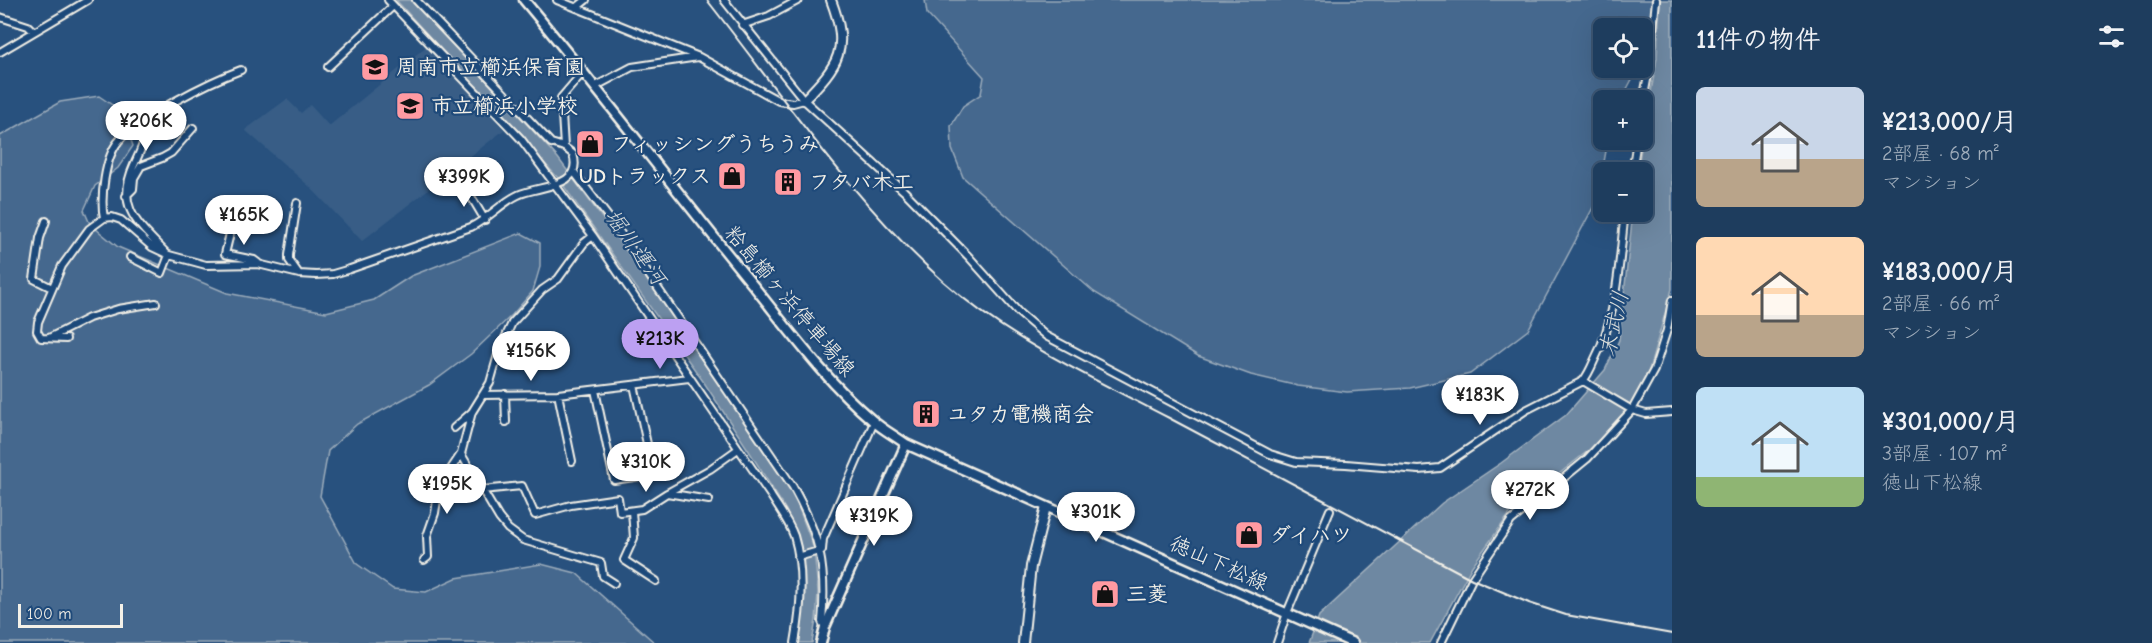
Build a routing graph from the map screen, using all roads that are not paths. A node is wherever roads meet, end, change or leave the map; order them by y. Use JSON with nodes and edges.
{"nodes":[{"id":1,"x":88,"y":0,"type":"edge"},
{"id":2,"x":388,"y":0,"type":"edge"},
{"id":3,"x":416,"y":0,"type":"edge"},
{"id":4,"x":524,"y":0,"type":"edge"},
{"id":5,"x":556,"y":0,"type":"edge"},
{"id":6,"x":586,"y":0,"type":"edge"},
{"id":7,"x":724,"y":0,"type":"edge"},
{"id":8,"x":799,"y":0,"type":"edge"},
{"id":9,"x":831,"y":0,"type":"edge"},
{"id":10,"x":1656,"y":0,"type":"edge"},
{"id":11,"x":393,"y":6,"type":"junction"},
{"id":12,"x":576,"y":8,"type":"junction"},
{"id":13,"x":0,"y":17,"type":"edge"},
{"id":14,"x":742,"y":25,"type":"junction"},
{"id":15,"x":34,"y":32,"type":"junction"},
{"id":16,"x":0,"y":52,"type":"edge"},
{"id":17,"x":699,"y":57,"type":"junction"},
{"id":18,"x":328,"y":66,"type":"dead end"},
{"id":19,"x":241,"y":70,"type":"dead end"},
{"id":20,"x":584,"y":71,"type":"junction"},
{"id":21,"x":596,"y":86,"type":"junction"},
{"id":22,"x":1644,"y":90,"type":"edge"},
{"id":23,"x":804,"y":100,"type":"junction"},
{"id":24,"x":144,"y":121,"type":"junction"},
{"id":25,"x":193,"y":128,"type":"dead end"},
{"id":26,"x":564,"y":147,"type":"junction"},
{"id":27,"x":573,"y":174,"type":"junction"},
{"id":28,"x":463,"y":183,"type":"dead end"},
{"id":29,"x":557,"y":185,"type":"junction"},
{"id":30,"x":126,"y":196,"type":"junction"},
{"id":31,"x":297,"y":203,"type":"dead end"},
{"id":32,"x":104,"y":218,"type":"junction"},
{"id":33,"x":233,"y":220,"type":"dead end"},
{"id":34,"x":485,"y":220,"type":"junction"},
{"id":35,"x":46,"y":221,"type":"dead end"},
{"id":36,"x":1624,"y":222,"type":"edge"},
{"id":37,"x":593,"y":236,"type":"junction"},
{"id":38,"x":169,"y":255,"type":"junction"},
{"id":39,"x":130,"y":257,"type":"dead end"},
{"id":40,"x":258,"y":264,"type":"junction"},
{"id":41,"x":299,"y":274,"type":"junction"},
{"id":42,"x":52,"y":288,"type":"junction"},
{"id":43,"x":1672,"y":300,"type":"edge"},
{"id":44,"x":156,"y":303,"type":"dead end"},
{"id":45,"x":46,"y":339,"type":"junction"},
{"id":46,"x":66,"y":339,"type":"dead end"},
{"id":47,"x":689,"y":378,"type":"junction"},
{"id":48,"x":1583,"y":381,"type":"junction"},
{"id":49,"x":634,"y":385,"type":"junction"},
{"id":50,"x":595,"y":390,"type":"junction"},
{"id":51,"x":505,"y":394,"type":"junction"},
{"id":52,"x":558,"y":394,"type":"junction"},
{"id":53,"x":483,"y":395,"type":"junction"},
{"id":54,"x":1632,"y":410,"type":"junction"},
{"id":55,"x":472,"y":412,"type":"junction"},
{"id":56,"x":1672,"y":412,"type":"edge"},
{"id":57,"x":506,"y":422,"type":"dead end"},
{"id":58,"x":874,"y":422,"type":"junction"},
{"id":59,"x":454,"y":428,"type":"dead end"},
{"id":60,"x":906,"y":444,"type":"junction"},
{"id":61,"x":738,"y":449,"type":"junction"},
{"id":62,"x":461,"y":454,"type":"junction"},
{"id":63,"x":572,"y":461,"type":"dead end"},
{"id":64,"x":482,"y":490,"type":"junction"},
{"id":65,"x":667,"y":493,"type":"junction"},
{"id":66,"x":709,"y":500,"type":"dead end"},
{"id":67,"x":1046,"y":507,"type":"junction"},
{"id":68,"x":1330,"y":510,"type":"dead end"},
{"id":69,"x":632,"y":511,"type":"junction"},
{"id":70,"x":819,"y":552,"type":"junction"},
{"id":71,"x":799,"y":557,"type":"junction"},
{"id":72,"x":424,"y":560,"type":"dead end"},
{"id":73,"x":656,"y":581,"type":"dead end"},
{"id":74,"x":614,"y":583,"type":"dead end"},
{"id":75,"x":1287,"y":613,"type":"junction"},
{"id":76,"x":825,"y":627,"type":"junction"},
{"id":77,"x":795,"y":643,"type":"edge"},
{"id":78,"x":821,"y":643,"type":"edge"},
{"id":79,"x":1023,"y":643,"type":"edge"},
{"id":80,"x":1277,"y":643,"type":"edge"},
{"id":81,"x":1353,"y":643,"type":"edge"},
{"id":82,"x":1441,"y":643,"type":"edge"}],
"edges":[{"from":1,"to":15,"type":"street"},
{"from":2,"to":11,"type":"street"},
{"from":3,"to":26,"type":"street"},
{"from":4,"to":20,"type":"main road","name":"粭島櫛ヶ浜停車場線"},
{"from":5,"to":12,"type":"street"},
{"from":6,"to":12,"type":"street"},
{"from":7,"to":14,"type":"street"},
{"from":8,"to":14,"type":"street"},
{"from":9,"to":23,"type":"street"},
{"from":10,"to":22,"type":"street"},
{"from":11,"to":18,"type":"street"},
{"from":11,"to":29,"type":"street"},
{"from":12,"to":17,"type":"street"},
{"from":13,"to":15,"type":"street"},
{"from":14,"to":23,"type":"street"},
{"from":15,"to":16,"type":"street"},
{"from":17,"to":21,"type":"street"},
{"from":17,"to":23,"type":"street"},
{"from":19,"to":24,"type":"street"},
{"from":20,"to":21,"type":"main road","name":"粭島櫛ヶ浜停車場線"},
{"from":20,"to":26,"type":"street"},
{"from":21,"to":58,"type":"main road","name":"粭島櫛ヶ浜停車場線"},
{"from":23,"to":48,"type":"street"},
{"from":24,"to":30,"type":"street"},
{"from":24,"to":32,"type":"street"},
{"from":25,"to":30,"type":"street"},
{"from":26,"to":27,"type":"street"},
{"from":27,"to":29,"type":"street"},
{"from":27,"to":70,"type":"street"},
{"from":28,"to":34,"type":"street"},
{"from":29,"to":34,"type":"street"},
{"from":29,"to":37,"type":"street"},
{"from":30,"to":38,"type":"street"},
{"from":31,"to":41,"type":"street"},
{"from":32,"to":38,"type":"street"},
{"from":32,"to":42,"type":"street"},
{"from":33,"to":40,"type":"street"},
{"from":34,"to":41,"type":"street"},
{"from":35,"to":42,"type":"street"},
{"from":36,"to":48,"type":"street"},
{"from":37,"to":47,"type":"street"},
{"from":37,"to":53,"type":"street"},
{"from":38,"to":39,"type":"street"},
{"from":38,"to":40,"type":"street"},
{"from":40,"to":41,"type":"street"},
{"from":42,"to":45,"type":"street"},
{"from":43,"to":54,"type":"street"},
{"from":44,"to":45,"type":"street"},
{"from":45,"to":46,"type":"street"},
{"from":47,"to":49,"type":"street"},
{"from":47,"to":61,"type":"street"},
{"from":48,"to":54,"type":"street"},
{"from":49,"to":50,"type":"street"},
{"from":49,"to":50,"type":"street"},
{"from":50,"to":52,"type":"street"},
{"from":51,"to":52,"type":"street"},
{"from":51,"to":53,"type":"street"},
{"from":51,"to":57,"type":"street"},
{"from":52,"to":63,"type":"street"},
{"from":53,"to":55,"type":"street"},
{"from":54,"to":56,"type":"street"},
{"from":54,"to":82,"type":"street"},
{"from":55,"to":59,"type":"street"},
{"from":55,"to":62,"type":"street"},
{"from":58,"to":60,"type":"main road","name":"粭島櫛ヶ浜停車場線"},
{"from":58,"to":70,"type":"street"},
{"from":60,"to":67,"type":"main road","name":"徳山下松線"},
{"from":60,"to":76,"type":"main road"},
{"from":61,"to":65,"type":"street"},
{"from":61,"to":71,"type":"street"},
{"from":62,"to":64,"type":"street"},
{"from":62,"to":72,"type":"street"},
{"from":64,"to":69,"type":"street"},
{"from":64,"to":74,"type":"street"},
{"from":65,"to":66,"type":"street"},
{"from":65,"to":69,"type":"street"},
{"from":67,"to":75,"type":"main road","name":"徳山下松線"},
{"from":67,"to":79,"type":"street"},
{"from":68,"to":75,"type":"street"},
{"from":69,"to":73,"type":"street"},
{"from":70,"to":71,"type":"street"},
{"from":70,"to":76,"type":"street"},
{"from":71,"to":77,"type":"street"},
{"from":75,"to":80,"type":"street"},
{"from":75,"to":81,"type":"main road","name":"徳山下松線"},
{"from":76,"to":78,"type":"main road"}]}
